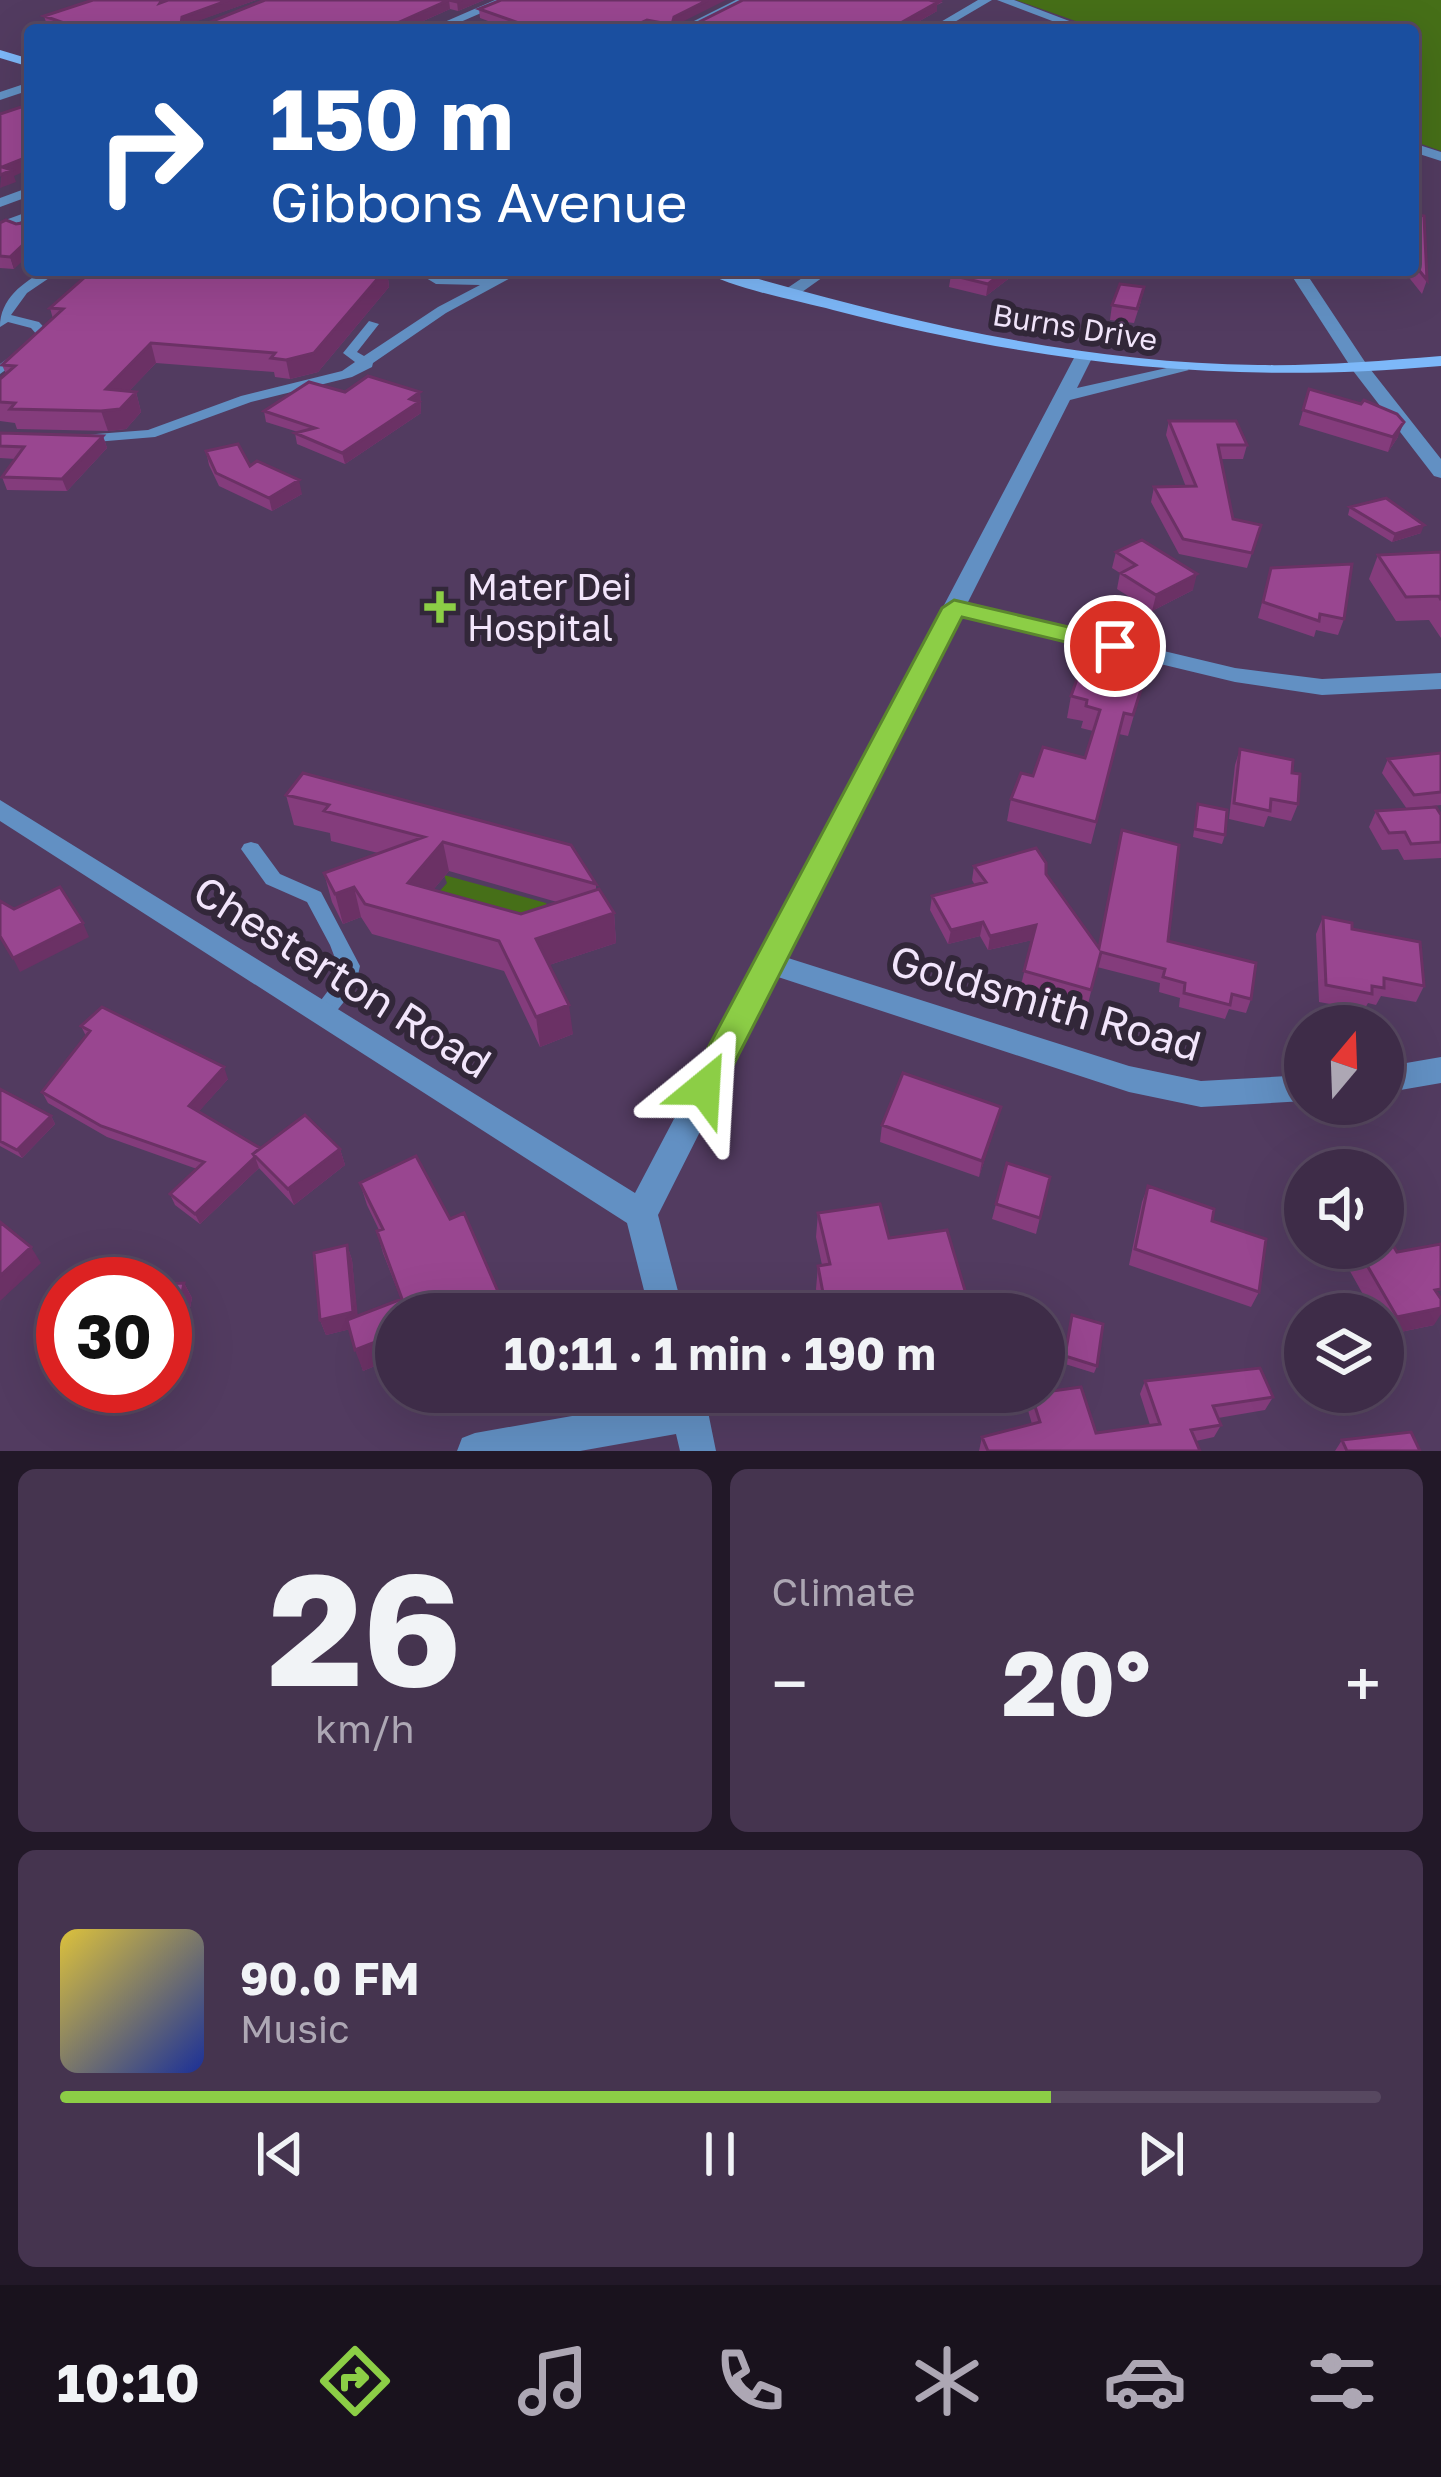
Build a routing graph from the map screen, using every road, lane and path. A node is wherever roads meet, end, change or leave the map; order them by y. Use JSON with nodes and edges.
{"nodes":[{"id":1,"x":505,"y":0,"type":"edge"},
{"id":2,"x":745,"y":0,"type":"edge"},
{"id":3,"x":986,"y":0,"type":"edge"},
{"id":4,"x":1004,"y":0,"type":"edge"},
{"id":5,"x":446,"y":24,"type":"edge"},
{"id":6,"x":695,"y":24,"type":"edge"},
{"id":7,"x":944,"y":24,"type":"edge"},
{"id":8,"x":1070,"y":24,"type":"edge"},
{"id":9,"x":43,"y":276,"type":"edge"},
{"id":10,"x":429,"y":276,"type":"edge"},
{"id":11,"x":506,"y":276,"type":"edge"},
{"id":12,"x":730,"y":276,"type":"edge"},
{"id":13,"x":816,"y":276,"type":"edge"},
{"id":14,"x":1300,"y":276,"type":"edge"},
{"id":15,"x":493,"y":282,"type":"junction"},
{"id":16,"x":789,"y":294,"type":"junction"},
{"id":17,"x":3,"y":320,"type":"edge"},
{"id":18,"x":373,"y":325,"type":"dead end"},
{"id":19,"x":1083,"y":358,"type":"junction"},
{"id":20,"x":1441,"y":361,"type":"edge"},
{"id":21,"x":367,"y":364,"type":"junction"},
{"id":22,"x":1360,"y":368,"type":"junction"},
{"id":23,"x":0,"y":370,"type":"edge"},
{"id":24,"x":1180,"y":370,"type":"junction"},
{"id":25,"x":1064,"y":396,"type":"junction"},
{"id":26,"x":64,"y":439,"type":"edge"},
{"id":27,"x":1441,"y":472,"type":"edge"},
{"id":28,"x":954,"y":608,"type":"junction"},
{"id":29,"x":1441,"y":682,"type":"edge"},
{"id":30,"x":0,"y":809,"type":"edge"},
{"id":31,"x":251,"y":849,"type":"dead end"},
{"id":32,"x":767,"y":962,"type":"junction"},
{"id":33,"x":322,"y":1012,"type":"junction"},
{"id":34,"x":1441,"y":1070,"type":"edge"},
{"id":35,"x":1404,"y":1076,"type":"edge"},
{"id":36,"x":1284,"y":1089,"type":"edge"},
{"id":37,"x":641,"y":1214,"type":"junction"},
{"id":38,"x":662,"y":1293,"type":"edge"},
{"id":39,"x":641,"y":1413,"type":"edge"},
{"id":40,"x":691,"y":1413,"type":"edge"},
{"id":41,"x":475,"y":1451,"type":"edge"},
{"id":42,"x":698,"y":1451,"type":"edge"}],
"edges":[{"from":1,"to":5,"type":"street"},
{"from":2,"to":6,"type":"street"},
{"from":3,"to":7,"type":"street"},
{"from":4,"to":8,"type":"street"},
{"from":9,"to":17,"type":"lane"},
{"from":10,"to":15,"type":"lane"},
{"from":11,"to":15,"type":"lane"},
{"from":12,"to":16,"type":"main road","name":"Burns Drive"},
{"from":13,"to":16,"type":"street"},
{"from":14,"to":22,"type":"street"},
{"from":15,"to":21,"type":"lane"},
{"from":16,"to":19,"type":"main road","name":"Burns Drive"},
{"from":17,"to":23,"type":"lane"},
{"from":18,"to":21,"type":"lane"},
{"from":19,"to":24,"type":"main road","name":"Burns Drive"},
{"from":19,"to":25,"type":"street"},
{"from":20,"to":22,"type":"main road","name":"Burns Drive"},
{"from":21,"to":26,"type":"lane"},
{"from":22,"to":24,"type":"main road","name":"Burns Drive"},
{"from":22,"to":27,"type":"street"},
{"from":24,"to":25,"type":"street"},
{"from":25,"to":28,"type":"street"},
{"from":28,"to":29,"type":"street"},
{"from":28,"to":32,"type":"street"},
{"from":30,"to":33,"type":"street","name":"Chesterton Road"},
{"from":31,"to":33,"type":"lane"},
{"from":32,"to":36,"type":"street","name":"Goldsmith Road"},
{"from":32,"to":37,"type":"street"},
{"from":33,"to":37,"type":"street","name":"Chesterton Road"},
{"from":34,"to":35,"type":"street"},
{"from":37,"to":38,"type":"street"},
{"from":39,"to":41,"type":"street"},
{"from":40,"to":42,"type":"street"}]}
